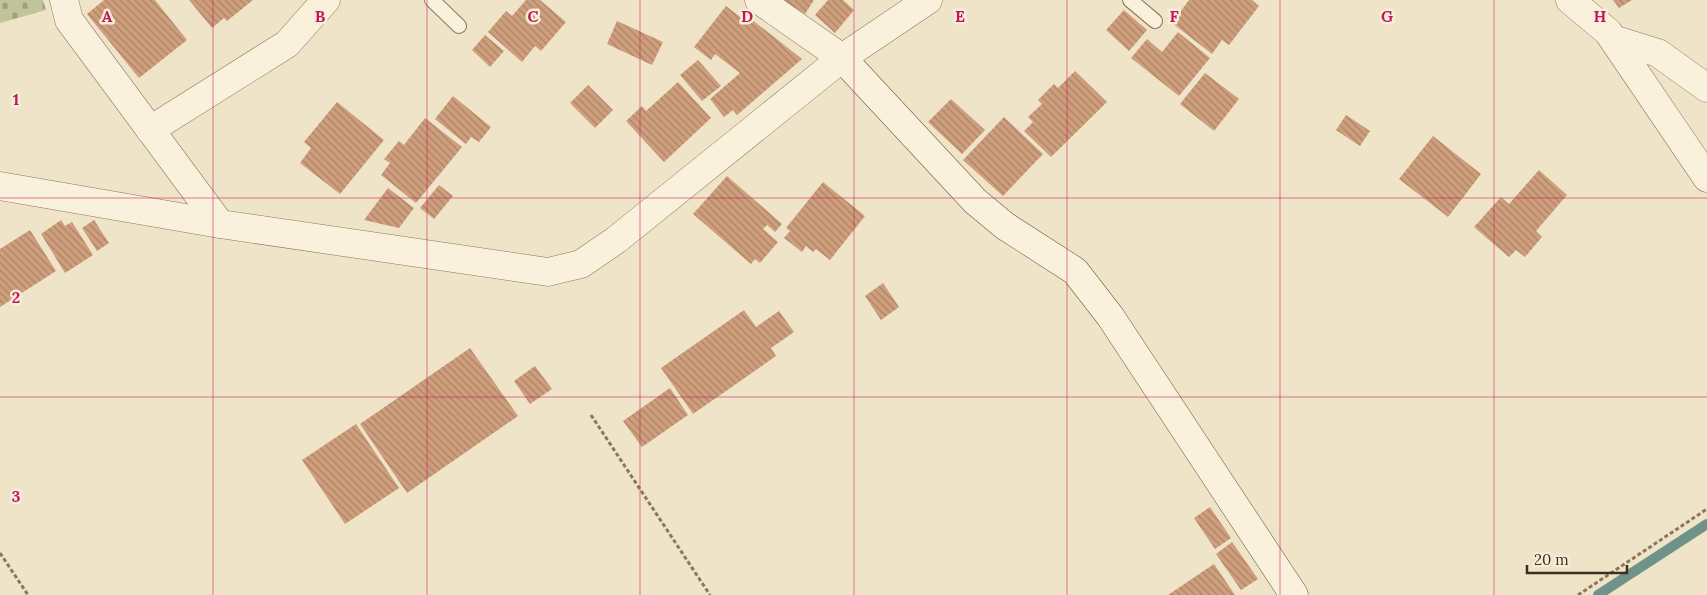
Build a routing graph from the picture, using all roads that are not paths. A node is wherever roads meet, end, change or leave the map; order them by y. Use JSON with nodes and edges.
{"nodes":[{"id":1,"x":64,"y":0,"type":"edge"},
{"id":2,"x":326,"y":0,"type":"edge"},
{"id":3,"x":432,"y":0,"type":"edge"},
{"id":4,"x":759,"y":0,"type":"edge"},
{"id":5,"x":928,"y":0,"type":"edge"},
{"id":6,"x":1130,"y":0,"type":"edge"},
{"id":7,"x":1570,"y":0,"type":"edge"},
{"id":8,"x":1155,"y":21,"type":"dead end"},
{"id":9,"x":459,"y":26,"type":"dead end"},
{"id":10,"x":1613,"y":39,"type":"junction"},
{"id":11,"x":842,"y":58,"type":"junction"},
{"id":12,"x":1707,"y":88,"type":"edge"},
{"id":13,"x":150,"y":130,"type":"junction"},
{"id":14,"x":1707,"y":178,"type":"edge"},
{"id":15,"x":0,"y":186,"type":"edge"},
{"id":16,"x":220,"y":224,"type":"junction"},
{"id":17,"x":1294,"y":595,"type":"edge"}],
"edges":[{"from":1,"to":13,"type":"street"},
{"from":2,"to":13,"type":"street"},
{"from":3,"to":9,"type":"lane"},
{"from":4,"to":11,"type":"street"},
{"from":5,"to":11,"type":"street"},
{"from":6,"to":8,"type":"lane"},
{"from":7,"to":10,"type":"street"},
{"from":10,"to":12,"type":"street"},
{"from":10,"to":14,"type":"street"},
{"from":11,"to":16,"type":"street"},
{"from":11,"to":17,"type":"street"},
{"from":13,"to":16,"type":"street"},
{"from":15,"to":16,"type":"street"}]}
